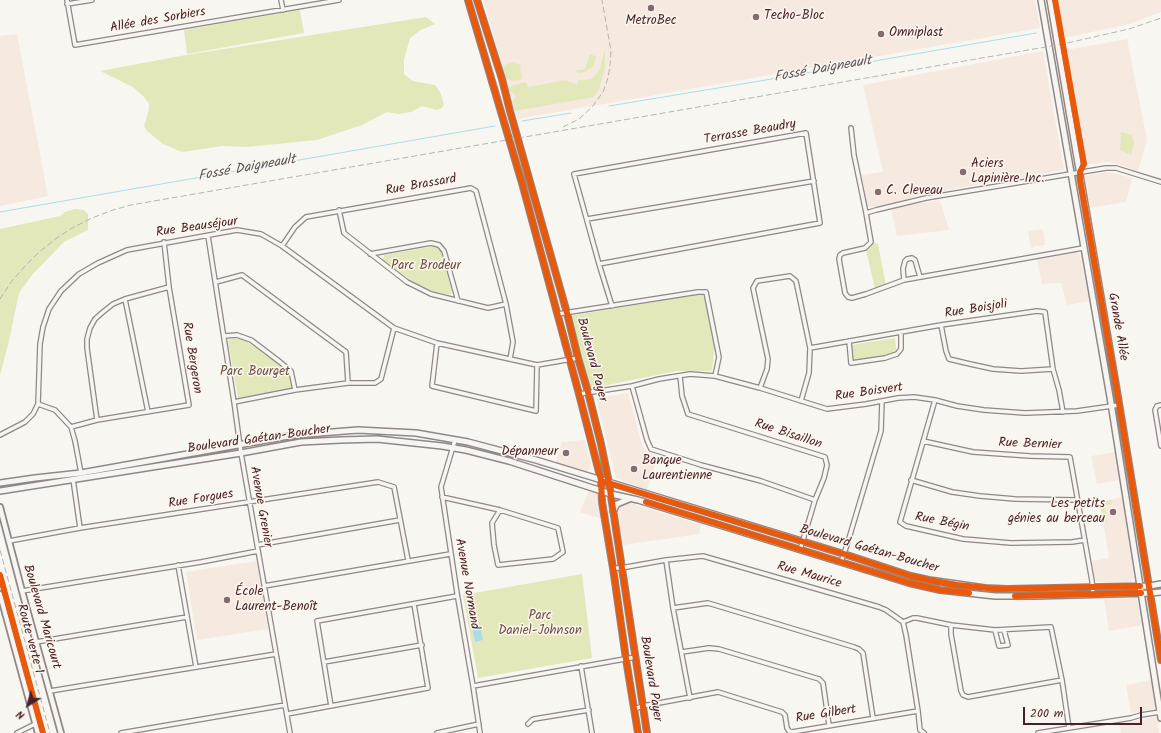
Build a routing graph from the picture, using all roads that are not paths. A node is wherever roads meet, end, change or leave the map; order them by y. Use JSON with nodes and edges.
{"nodes":[{"id":1,"x":92,"y":0,"type":"edge"},
{"id":2,"x":281,"y":0,"type":"edge"},
{"id":3,"x":339,"y":0,"type":"edge"},
{"id":4,"x":468,"y":0,"type":"edge"},
{"id":5,"x":477,"y":0,"type":"edge"},
{"id":6,"x":1041,"y":0,"type":"edge"},
{"id":7,"x":1050,"y":0,"type":"edge"},
{"id":8,"x":67,"y":2,"type":"edge"},
{"id":9,"x":283,"y":10,"type":"junction"},
{"id":10,"x":851,"y":128,"type":"dead end"},
{"id":11,"x":1080,"y":172,"type":"junction"},
{"id":12,"x":1070,"y":174,"type":"junction"},
{"id":13,"x":530,"y":181,"type":"junction"},
{"id":14,"x":814,"y":181,"type":"junction"},
{"id":15,"x":1161,"y":182,"type":"edge"},
{"id":16,"x":522,"y":183,"type":"junction"},
{"id":17,"x":339,"y":210,"type":"junction"},
{"id":18,"x":866,"y":214,"type":"junction"},
{"id":19,"x":587,"y":220,"type":"junction"},
{"id":20,"x":208,"y":236,"type":"junction"},
{"id":21,"x":164,"y":242,"type":"junction"},
{"id":22,"x":282,"y":246,"type":"junction"},
{"id":23,"x":1083,"y":248,"type":"junction"},
{"id":24,"x":370,"y":254,"type":"junction"},
{"id":25,"x":599,"y":264,"type":"junction"},
{"id":26,"x":920,"y":277,"type":"junction"},
{"id":27,"x":904,"y":280,"type":"junction"},
{"id":28,"x":216,"y":282,"type":"junction"},
{"id":29,"x":169,"y":287,"type":"junction"},
{"id":30,"x":125,"y":299,"type":"junction"},
{"id":31,"x":458,"y":301,"type":"junction"},
{"id":32,"x":506,"y":304,"type":"junction"},
{"id":33,"x":612,"y":306,"type":"junction"},
{"id":34,"x":567,"y":313,"type":"junction"},
{"id":35,"x":558,"y":314,"type":"junction"},
{"id":36,"x":941,"y":325,"type":"junction"},
{"id":37,"x":394,"y":328,"type":"junction"},
{"id":38,"x":901,"y":333,"type":"junction"},
{"id":39,"x":224,"y":336,"type":"junction"},
{"id":40,"x":849,"y":341,"type":"junction"},
{"id":41,"x":437,"y":343,"type":"junction"},
{"id":42,"x":810,"y":348,"type":"junction"},
{"id":43,"x":578,"y":358,"type":"junction"},
{"id":44,"x":510,"y":359,"type":"junction"},
{"id":45,"x":569,"y":359,"type":"junction"},
{"id":46,"x":537,"y":365,"type":"junction"},
{"id":47,"x":1054,"y":369,"type":"junction"},
{"id":48,"x":680,"y":376,"type":"junction"},
{"id":49,"x":715,"y":376,"type":"junction"},
{"id":50,"x":348,"y":383,"type":"junction"},
{"id":51,"x":632,"y":386,"type":"junction"},
{"id":52,"x":760,"y":388,"type":"junction"},
{"id":53,"x":295,"y":390,"type":"junction"},
{"id":54,"x":588,"y":392,"type":"junction"},
{"id":55,"x":579,"y":394,"type":"junction"},
{"id":56,"x":935,"y":400,"type":"junction"},
{"id":57,"x":801,"y":401,"type":"junction"},
{"id":58,"x":882,"y":401,"type":"junction"},
{"id":59,"x":234,"y":402,"type":"junction"},
{"id":60,"x":38,"y":404,"type":"junction"},
{"id":61,"x":1119,"y":405,"type":"junction"},
{"id":62,"x":1161,"y":405,"type":"edge"},
{"id":63,"x":1111,"y":406,"type":"junction"},
{"id":64,"x":148,"y":412,"type":"junction"},
{"id":65,"x":1063,"y":412,"type":"junction"},
{"id":66,"x":98,"y":420,"type":"junction"},
{"id":67,"x":71,"y":427,"type":"junction"},
{"id":68,"x":0,"y":434,"type":"edge"},
{"id":69,"x":599,"y":437,"type":"junction"},
{"id":70,"x":590,"y":439,"type":"junction"},
{"id":71,"x":455,"y":440,"type":"junction"},
{"id":72,"x":923,"y":441,"type":"junction"},
{"id":73,"x":241,"y":445,"type":"junction"},
{"id":74,"x":1161,"y":446,"type":"edge"},
{"id":75,"x":452,"y":449,"type":"junction"},
{"id":76,"x":241,"y":453,"type":"junction"},
{"id":77,"x":81,"y":473,"type":"junction"},
{"id":78,"x":73,"y":479,"type":"junction"},
{"id":79,"x":601,"y":480,"type":"junction"},
{"id":80,"x":911,"y":480,"type":"junction"},
{"id":81,"x":0,"y":483,"type":"edge"},
{"id":82,"x":609,"y":483,"type":"junction"},
{"id":83,"x":0,"y":491,"type":"edge"},
{"id":84,"x":601,"y":491,"type":"junction"},
{"id":85,"x":611,"y":494,"type":"junction"},
{"id":86,"x":442,"y":497,"type":"junction"},
{"id":87,"x":631,"y":499,"type":"junction"},
{"id":88,"x":815,"y":500,"type":"junction"},
{"id":89,"x":1077,"y":500,"type":"junction"},
{"id":90,"x":250,"y":503,"type":"junction"},
{"id":91,"x":0,"y":507,"type":"edge"},
{"id":92,"x":500,"y":510,"type":"junction"},
{"id":93,"x":613,"y":510,"type":"junction"},
{"id":94,"x":697,"y":510,"type":"junction"},
{"id":95,"x":695,"y":517,"type":"junction"},
{"id":96,"x":400,"y":520,"type":"junction"},
{"id":97,"x":80,"y":528,"type":"junction"},
{"id":98,"x":1085,"y":540,"type":"junction"},
{"id":99,"x":9,"y":541,"type":"junction"},
{"id":100,"x":802,"y":542,"type":"junction"},
{"id":101,"x":257,"y":545,"type":"junction"},
{"id":102,"x":800,"y":550,"type":"junction"},
{"id":103,"x":258,"y":551,"type":"junction"},
{"id":104,"x":450,"y":554,"type":"junction"},
{"id":105,"x":844,"y":554,"type":"junction"},
{"id":106,"x":408,"y":560,"type":"junction"},
{"id":107,"x":666,"y":560,"type":"junction"},
{"id":108,"x":841,"y":562,"type":"junction"},
{"id":109,"x":178,"y":565,"type":"junction"},
{"id":110,"x":613,"y":568,"type":"junction"},
{"id":111,"x":622,"y":568,"type":"junction"},
{"id":112,"x":1161,"y":584,"type":"edge"},
{"id":113,"x":264,"y":586,"type":"junction"},
{"id":114,"x":1140,"y":586,"type":"junction"},
{"id":115,"x":1149,"y":586,"type":"junction"},
{"id":116,"x":1092,"y":587,"type":"junction"},
{"id":117,"x":22,"y":591,"type":"junction"},
{"id":118,"x":1161,"y":592,"type":"edge"},
{"id":119,"x":1141,"y":593,"type":"junction"},
{"id":120,"x":1150,"y":593,"type":"junction"},
{"id":121,"x":0,"y":594,"type":"edge"},
{"id":122,"x":1093,"y":594,"type":"junction"},
{"id":123,"x":457,"y":596,"type":"junction"},
{"id":124,"x":414,"y":604,"type":"junction"},
{"id":125,"x":1,"y":606,"type":"edge"},
{"id":126,"x":673,"y":608,"type":"junction"},
{"id":127,"x":187,"y":617,"type":"junction"},
{"id":128,"x":903,"y":622,"type":"junction"},
{"id":129,"x":951,"y":625,"type":"junction"},
{"id":130,"x":995,"y":630,"type":"junction"},
{"id":131,"x":1004,"y":630,"type":"junction"},
{"id":132,"x":36,"y":642,"type":"junction"},
{"id":133,"x":422,"y":645,"type":"junction"},
{"id":134,"x":682,"y":652,"type":"junction"},
{"id":135,"x":276,"y":654,"type":"junction"},
{"id":136,"x":636,"y":657,"type":"junction"},
{"id":137,"x":626,"y":659,"type":"junction"},
{"id":138,"x":1161,"y":660,"type":"edge"},
{"id":139,"x":324,"y":662,"type":"junction"},
{"id":140,"x":582,"y":666,"type":"junction"},
{"id":141,"x":196,"y":667,"type":"junction"},
{"id":142,"x":1062,"y":680,"type":"junction"},
{"id":143,"x":473,"y":686,"type":"junction"},
{"id":144,"x":50,"y":692,"type":"junction"},
{"id":145,"x":690,"y":698,"type":"junction"},
{"id":146,"x":285,"y":705,"type":"junction"},
{"id":147,"x":332,"y":706,"type":"junction"},
{"id":148,"x":643,"y":706,"type":"junction"},
{"id":149,"x":634,"y":708,"type":"junction"},
{"id":150,"x":589,"y":710,"type":"junction"},
{"id":151,"x":918,"y":711,"type":"junction"},
{"id":152,"x":1160,"y":712,"type":"edge"},
{"id":153,"x":287,"y":714,"type":"junction"},
{"id":154,"x":873,"y":718,"type":"junction"},
{"id":155,"x":1161,"y":718,"type":"edge"},
{"id":156,"x":35,"y":724,"type":"junction"},
{"id":157,"x":479,"y":724,"type":"junction"},
{"id":158,"x":528,"y":724,"type":"dead end"},
{"id":159,"x":830,"y":725,"type":"junction"},
{"id":160,"x":1069,"y":728,"type":"junction"},
{"id":161,"x":17,"y":733,"type":"edge"},
{"id":162,"x":38,"y":733,"type":"edge"},
{"id":163,"x":61,"y":733,"type":"edge"},
{"id":164,"x":121,"y":733,"type":"edge"},
{"id":165,"x":290,"y":733,"type":"edge"},
{"id":166,"x":437,"y":733,"type":"edge"},
{"id":167,"x":480,"y":733,"type":"edge"},
{"id":168,"x":592,"y":733,"type":"edge"},
{"id":169,"x":638,"y":733,"type":"edge"},
{"id":170,"x":647,"y":733,"type":"edge"},
{"id":171,"x":924,"y":733,"type":"edge"},
{"id":172,"x":1038,"y":733,"type":"edge"}],
"edges":[{"from":1,"to":8,"type":"street"},
{"from":2,"to":9,"type":"street"},
{"from":3,"to":9,"type":"street","name":"Allée des Sorbiers"},
{"from":4,"to":16,"type":"street","name":"Boulevard Payer"},
{"from":5,"to":13,"type":"street","name":"Boulevard Payer"},
{"from":6,"to":12,"type":"main road","name":"Grande Allée"},
{"from":7,"to":11,"type":"main road","name":"Grande Allée"},
{"from":8,"to":9,"type":"street","name":"Allée des Sorbiers"},
{"from":10,"to":18,"type":"street"},
{"from":11,"to":12,"type":"street"},
{"from":11,"to":15,"type":"street"},
{"from":11,"to":61,"type":"main road","name":"Grande Allée"},
{"from":12,"to":18,"type":"street"},
{"from":12,"to":23,"type":"main road","name":"Grande Allée"},
{"from":13,"to":16,"type":"street"},
{"from":13,"to":34,"type":"street","name":"Boulevard Payer"},
{"from":14,"to":19,"type":"street"},
{"from":14,"to":19,"type":"street","name":"Terrasse Beaudry"},
{"from":14,"to":25,"type":"street","name":"Terrasse Beaudry"},
{"from":16,"to":35,"type":"street","name":"Boulevard Payer"},
{"from":17,"to":22,"type":"street","name":"Rue Brassard"},
{"from":17,"to":24,"type":"street"},
{"from":17,"to":32,"type":"street","name":"Rue Brassard"},
{"from":18,"to":27,"type":"street"},
{"from":19,"to":25,"type":"street"},
{"from":20,"to":21,"type":"street","name":"Rue Beauséjour"},
{"from":20,"to":22,"type":"street","name":"Rue Beauséjour"},
{"from":20,"to":28,"type":"street","name":"Avenue Grenier"},
{"from":21,"to":29,"type":"street","name":"Rue Bergeron"},
{"from":21,"to":60,"type":"street","name":"Rue Beauséjour"},
{"from":22,"to":37,"type":"street","name":"Rue Beauséjour"},
{"from":23,"to":26,"type":"street"},
{"from":23,"to":63,"type":"main road","name":"Grande Allée"},
{"from":24,"to":31,"type":"street"},
{"from":24,"to":31,"type":"street"},
{"from":25,"to":33,"type":"street"},
{"from":26,"to":27,"type":"street"},
{"from":26,"to":27,"type":"street"},
{"from":28,"to":39,"type":"street","name":"Avenue Grenier"},
{"from":28,"to":50,"type":"street"},
{"from":29,"to":30,"type":"street"},
{"from":29,"to":64,"type":"street","name":"Rue Bergeron"},
{"from":30,"to":64,"type":"street"},
{"from":30,"to":66,"type":"street"},
{"from":31,"to":32,"type":"street"},
{"from":32,"to":44,"type":"street","name":"Rue Brassard"},
{"from":33,"to":34,"type":"street"},
{"from":33,"to":49,"type":"street"},
{"from":34,"to":35,"type":"street"},
{"from":34,"to":43,"type":"street","name":"Boulevard Payer"},
{"from":35,"to":45,"type":"street","name":"Boulevard Payer"},
{"from":36,"to":38,"type":"street","name":"Rue Boisjoli"},
{"from":36,"to":47,"type":"street"},
{"from":36,"to":47,"type":"street","name":"Rue Boisjoli"},
{"from":37,"to":41,"type":"street","name":"Rue Beauséjour"},
{"from":37,"to":50,"type":"street"},
{"from":38,"to":40,"type":"street","name":"Rue Boisjoli"},
{"from":38,"to":40,"type":"street"},
{"from":39,"to":53,"type":"street"},
{"from":39,"to":59,"type":"street","name":"Avenue Grenier"},
{"from":40,"to":42,"type":"street","name":"Rue Boisjoli"},
{"from":41,"to":44,"type":"street","name":"Rue Beauséjour"},
{"from":41,"to":46,"type":"street"},
{"from":42,"to":52,"type":"street"},
{"from":42,"to":57,"type":"street"},
{"from":43,"to":45,"type":"street","name":"Rue Beauséjour"},
{"from":43,"to":54,"type":"street","name":"Boulevard Payer"},
{"from":44,"to":46,"type":"street","name":"Rue Beauséjour"},
{"from":45,"to":46,"type":"street","name":"Rue Beauséjour"},
{"from":45,"to":55,"type":"street","name":"Boulevard Payer"},
{"from":47,"to":65,"type":"street","name":"Rue Boisjoli"},
{"from":48,"to":49,"type":"street","name":"Rue Boisvert"},
{"from":48,"to":51,"type":"street","name":"Rue Boisvert"},
{"from":48,"to":88,"type":"street","name":"Rue Bisaillon"},
{"from":49,"to":52,"type":"street","name":"Rue Boisvert"},
{"from":50,"to":53,"type":"street"},
{"from":51,"to":54,"type":"street","name":"Rue Boisvert"},
{"from":51,"to":88,"type":"street"},
{"from":52,"to":57,"type":"street","name":"Rue Boisvert"},
{"from":53,"to":59,"type":"street"},
{"from":54,"to":55,"type":"street","name":"Rue Boisvert"},
{"from":54,"to":69,"type":"street","name":"Boulevard Payer"},
{"from":55,"to":70,"type":"street","name":"Boulevard Payer"},
{"from":56,"to":58,"type":"street","name":"Rue Boisvert"},
{"from":56,"to":65,"type":"street","name":"Rue Boisvert"},
{"from":56,"to":72,"type":"street","name":"Rue Bégin"},
{"from":57,"to":58,"type":"street","name":"Rue Boisvert"},
{"from":58,"to":105,"type":"street"},
{"from":59,"to":73,"type":"street","name":"Avenue Grenier"},
{"from":60,"to":67,"type":"street"},
{"from":60,"to":68,"type":"street"},
{"from":61,"to":63,"type":"street","name":"Rue Boisvert"},
{"from":61,"to":115,"type":"main road","name":"Grande Allée"},
{"from":62,"to":74,"type":"street"},
{"from":63,"to":65,"type":"street","name":"Rue Boisvert"},
{"from":63,"to":114,"type":"main road","name":"Grande Allée"},
{"from":64,"to":66,"type":"street","name":"Rue Bergeron"},
{"from":66,"to":67,"type":"street","name":"Rue Bergeron"},
{"from":67,"to":77,"type":"street"},
{"from":69,"to":70,"type":"street"},
{"from":69,"to":82,"type":"street","name":"Boulevard Payer"},
{"from":70,"to":79,"type":"street","name":"Boulevard Payer"},
{"from":71,"to":73,"type":"main road","name":"Boulevard Gaétan-Boucher"},
{"from":71,"to":75,"type":"street","name":"Avenue Normand"},
{"from":71,"to":79,"type":"main road","name":"Boulevard Gaétan-Boucher"},
{"from":72,"to":80,"type":"street","name":"Rue Bégin"},
{"from":72,"to":89,"type":"street","name":"Rue Bernier"},
{"from":73,"to":76,"type":"street","name":"Avenue Grenier"},
{"from":73,"to":77,"type":"main road","name":"Boulevard Gaétan-Boucher"},
{"from":75,"to":76,"type":"main road","name":"Boulevard Gaétan-Boucher"},
{"from":75,"to":84,"type":"main road","name":"Boulevard Gaétan-Boucher"},
{"from":75,"to":86,"type":"street","name":"Avenue Normand"},
{"from":76,"to":78,"type":"main road","name":"Boulevard Gaétan-Boucher"},
{"from":76,"to":90,"type":"street","name":"Avenue Grenier"},
{"from":77,"to":81,"type":"main road","name":"Boulevard Gaétan-Boucher"},
{"from":78,"to":83,"type":"main road","name":"Boulevard Gaétan-Boucher"},
{"from":78,"to":97,"type":"street"},
{"from":79,"to":82,"type":"main road","name":"Boulevard Gaétan-Boucher"},
{"from":79,"to":84,"type":"street","name":"Boulevard Payer"},
{"from":80,"to":89,"type":"street"},
{"from":80,"to":98,"type":"street","name":"Rue Bégin"},
{"from":82,"to":85,"type":"street","name":"Boulevard Payer"},
{"from":82,"to":94,"type":"main road","name":"Boulevard Gaétan-Boucher"},
{"from":84,"to":85,"type":"main road","name":"Boulevard Gaétan-Boucher"},
{"from":84,"to":110,"type":"street","name":"Boulevard Payer"},
{"from":85,"to":87,"type":"main road","name":"Boulevard Gaétan-Boucher"},
{"from":85,"to":93,"type":"street","name":"Boulevard Payer"},
{"from":86,"to":92,"type":"street"},
{"from":86,"to":104,"type":"street","name":"Avenue Normand"},
{"from":87,"to":93,"type":"main road"},
{"from":87,"to":95,"type":"main road","name":"Boulevard Gaétan-Boucher"},
{"from":88,"to":100,"type":"street","name":"Rue Bisaillon"},
{"from":89,"to":98,"type":"street","name":"Rue Bernier"},
{"from":90,"to":96,"type":"street","name":"Rue Forgues"},
{"from":90,"to":97,"type":"street","name":"Rue Forgues"},
{"from":90,"to":101,"type":"street","name":"Avenue Grenier"},
{"from":91,"to":99,"type":"street","name":"Boulevard Maricourt"},
{"from":92,"to":92,"type":"street"},
{"from":93,"to":111,"type":"street","name":"Boulevard Payer"},
{"from":94,"to":95,"type":"main road"},
{"from":94,"to":100,"type":"main road","name":"Boulevard Gaétan-Boucher"},
{"from":95,"to":102,"type":"main road","name":"Boulevard Gaétan-Boucher"},
{"from":96,"to":101,"type":"street"},
{"from":96,"to":106,"type":"street","name":"Rue Forgues"},
{"from":97,"to":99,"type":"street","name":"Rue Forgues"},
{"from":98,"to":116,"type":"street","name":"Rue Bernier"},
{"from":99,"to":117,"type":"street","name":"Boulevard Maricourt"},
{"from":100,"to":102,"type":"street","name":"Rue Bisaillon"},
{"from":100,"to":105,"type":"main road","name":"Boulevard Gaétan-Boucher"},
{"from":101,"to":103,"type":"street","name":"Avenue Grenier"},
{"from":102,"to":108,"type":"main road","name":"Boulevard Gaétan-Boucher"},
{"from":103,"to":109,"type":"street"},
{"from":103,"to":113,"type":"street","name":"Avenue Grenier"},
{"from":104,"to":106,"type":"street"},
{"from":104,"to":123,"type":"street","name":"Avenue Normand"},
{"from":105,"to":108,"type":"street"},
{"from":105,"to":116,"type":"main road","name":"Boulevard Gaétan-Boucher"},
{"from":106,"to":113,"type":"street"},
{"from":107,"to":111,"type":"street","name":"Rue Maurice"},
{"from":107,"to":126,"type":"street"},
{"from":107,"to":128,"type":"street","name":"Rue Maurice"},
{"from":108,"to":122,"type":"main road","name":"Boulevard Gaétan-Boucher"},
{"from":109,"to":117,"type":"street"},
{"from":109,"to":127,"type":"street"},
{"from":110,"to":111,"type":"street","name":"Rue Maurice"},
{"from":110,"to":137,"type":"street","name":"Boulevard Payer"},
{"from":111,"to":136,"type":"street","name":"Boulevard Payer"},
{"from":112,"to":115,"type":"main road","name":"Boulevard Gaétan-Boucher"},
{"from":113,"to":135,"type":"street","name":"Avenue Grenier"},
{"from":114,"to":115,"type":"main road","name":"Boulevard Gaétan-Boucher"},
{"from":114,"to":116,"type":"main road","name":"Boulevard Gaétan-Boucher"},
{"from":114,"to":119,"type":"main road","name":"Grande Allée"},
{"from":115,"to":120,"type":"main road","name":"Grande Allée"},
{"from":116,"to":122,"type":"street","name":"Rue Bernier"},
{"from":117,"to":132,"type":"street","name":"Boulevard Maricourt"},
{"from":118,"to":120,"type":"main road","name":"Boulevard Gaétan-Boucher"},
{"from":119,"to":120,"type":"main road","name":"Boulevard Gaétan-Boucher"},
{"from":119,"to":122,"type":"main road","name":"Boulevard Gaétan-Boucher"},
{"from":119,"to":152,"type":"main road","name":"Grande Allée"},
{"from":120,"to":138,"type":"main road","name":"Grande Allée"},
{"from":121,"to":125,"type":"street"},
{"from":123,"to":124,"type":"street"},
{"from":123,"to":143,"type":"street","name":"Avenue Normand"},
{"from":124,"to":133,"type":"street"},
{"from":124,"to":139,"type":"street"},
{"from":125,"to":156,"type":"street"},
{"from":126,"to":134,"type":"street"},
{"from":126,"to":154,"type":"street"},
{"from":127,"to":132,"type":"street"},
{"from":127,"to":141,"type":"street"},
{"from":128,"to":129,"type":"street"},
{"from":128,"to":151,"type":"street"},
{"from":129,"to":130,"type":"street"},
{"from":129,"to":142,"type":"street"},
{"from":130,"to":131,"type":"street"},
{"from":130,"to":131,"type":"street"},
{"from":131,"to":142,"type":"street"},
{"from":132,"to":144,"type":"street","name":"Boulevard Maricourt"},
{"from":133,"to":139,"type":"street"},
{"from":133,"to":147,"type":"street"},
{"from":134,"to":145,"type":"street"},
{"from":134,"to":159,"type":"street"},
{"from":135,"to":141,"type":"street"},
{"from":135,"to":146,"type":"street","name":"Avenue Grenier"},
{"from":136,"to":137,"type":"street"},
{"from":136,"to":148,"type":"street","name":"Boulevard Payer"},
{"from":137,"to":140,"type":"street"},
{"from":137,"to":149,"type":"street","name":"Boulevard Payer"},
{"from":139,"to":147,"type":"street"},
{"from":140,"to":143,"type":"street"},
{"from":140,"to":150,"type":"street"},
{"from":141,"to":144,"type":"street"},
{"from":142,"to":160,"type":"street"},
{"from":143,"to":157,"type":"street","name":"Avenue Normand"},
{"from":144,"to":163,"type":"street","name":"Boulevard Maricourt"},
{"from":145,"to":148,"type":"street","name":"Rue Gilbert"},
{"from":145,"to":159,"type":"street","name":"Rue Gilbert"},
{"from":146,"to":153,"type":"street","name":"Avenue Grenier"},
{"from":146,"to":164,"type":"street"},
{"from":147,"to":153,"type":"street"},
{"from":148,"to":149,"type":"street","name":"Rue Gilbert"},
{"from":148,"to":170,"type":"street","name":"Boulevard Payer"},
{"from":149,"to":169,"type":"street","name":"Boulevard Payer"},
{"from":150,"to":158,"type":"street"},
{"from":150,"to":168,"type":"street"},
{"from":151,"to":154,"type":"street","name":"Rue Gilbert"},
{"from":151,"to":171,"type":"street"},
{"from":152,"to":155,"type":"main road","name":"Grande Allée"},
{"from":152,"to":160,"type":"street"},
{"from":153,"to":165,"type":"street","name":"Avenue Grenier"},
{"from":154,"to":159,"type":"street","name":"Rue Gilbert"},
{"from":156,"to":161,"type":"street"},
{"from":156,"to":162,"type":"street"},
{"from":157,"to":166,"type":"street"},
{"from":157,"to":167,"type":"street","name":"Avenue Normand"},
{"from":160,"to":172,"type":"street"}]}
